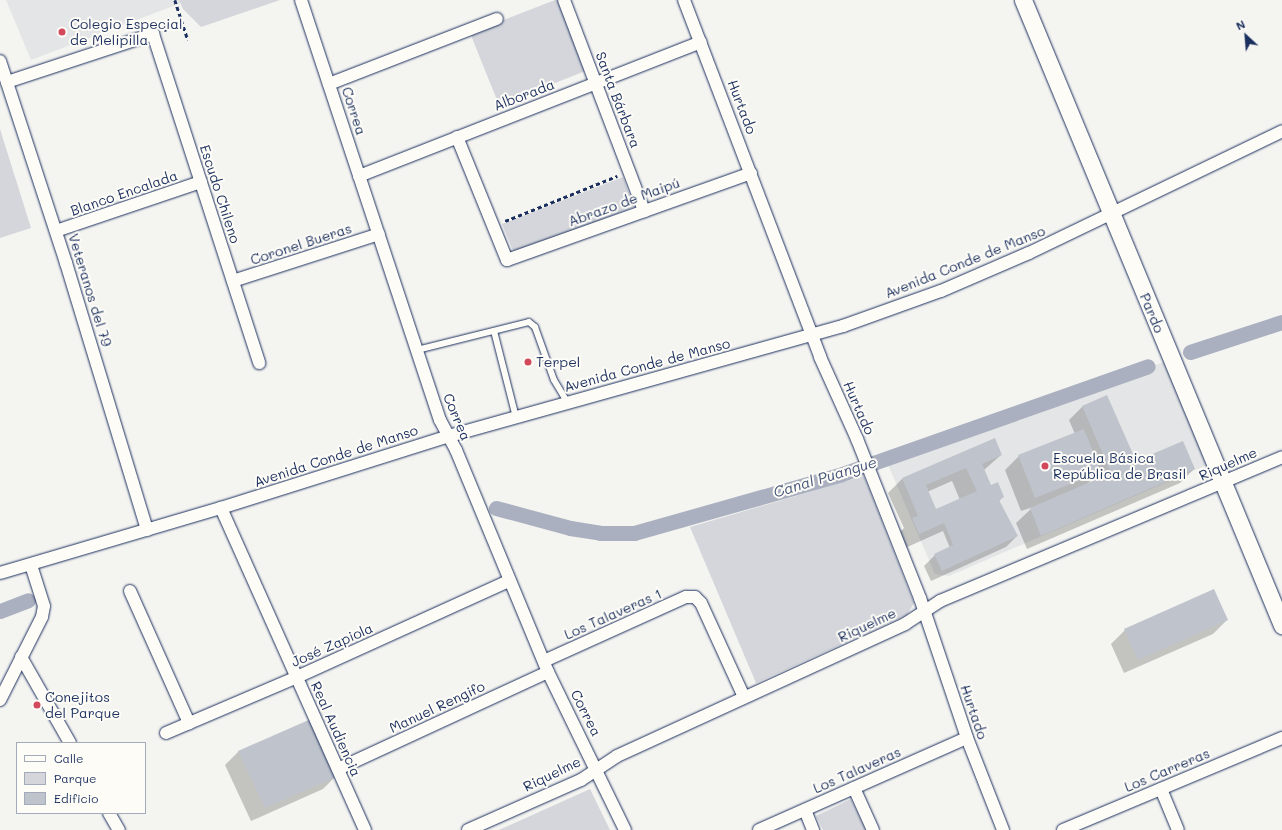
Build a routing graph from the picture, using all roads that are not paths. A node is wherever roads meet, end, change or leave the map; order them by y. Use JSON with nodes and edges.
{"nodes":[{"id":1,"x":301,"y":0,"type":"edge"},
{"id":2,"x":564,"y":0,"type":"edge"},
{"id":3,"x":684,"y":0,"type":"edge"},
{"id":4,"x":1023,"y":0,"type":"edge"},
{"id":5,"x":498,"y":19,"type":"dead end"},
{"id":6,"x":701,"y":42,"type":"junction"},
{"id":7,"x":1,"y":67,"type":"edge"},
{"id":8,"x":7,"y":82,"type":"junction"},
{"id":9,"x":596,"y":83,"type":"junction"},
{"id":10,"x":329,"y":84,"type":"junction"},
{"id":11,"x":1282,"y":131,"type":"edge"},
{"id":12,"x":457,"y":137,"type":"junction"},
{"id":13,"x":751,"y":173,"type":"junction"},
{"id":14,"x":359,"y":176,"type":"junction"},
{"id":15,"x":201,"y":182,"type":"junction"},
{"id":16,"x":644,"y":211,"type":"junction"},
{"id":17,"x":1112,"y":215,"type":"junction"},
{"id":18,"x":56,"y":231,"type":"junction"},
{"id":19,"x":379,"y":234,"type":"junction"},
{"id":20,"x":233,"y":281,"type":"junction"},
{"id":21,"x":494,"y":331,"type":"junction"},
{"id":22,"x":812,"y":335,"type":"junction"},
{"id":23,"x":417,"y":350,"type":"junction"},
{"id":24,"x":259,"y":363,"type":"dead end"},
{"id":25,"x":568,"y":403,"type":"junction"},
{"id":26,"x":516,"y":418,"type":"junction"},
{"id":27,"x":449,"y":436,"type":"junction"},
{"id":28,"x":1282,"y":457,"type":"edge"},
{"id":29,"x":1224,"y":483,"type":"junction"},
{"id":30,"x":221,"y":508,"type":"junction"},
{"id":31,"x":147,"y":530,"type":"junction"},
{"id":32,"x":31,"y":565,"type":"junction"},
{"id":33,"x":0,"y":573,"type":"edge"},
{"id":34,"x":508,"y":581,"type":"junction"},
{"id":35,"x":130,"y":591,"type":"dead end"},
{"id":36,"x":925,"y":612,"type":"junction"},
{"id":37,"x":1282,"y":625,"type":"edge"},
{"id":38,"x":21,"y":657,"type":"junction"},
{"id":39,"x":546,"y":667,"type":"junction"},
{"id":40,"x":297,"y":677,"type":"junction"},
{"id":41,"x":744,"y":697,"type":"junction"},
{"id":42,"x":0,"y":700,"type":"edge"},
{"id":43,"x":189,"y":723,"type":"junction"},
{"id":44,"x":166,"y":733,"type":"dead end"},
{"id":45,"x":967,"y":738,"type":"junction"},
{"id":46,"x":1282,"y":738,"type":"edge"},
{"id":47,"x":69,"y":742,"type":"edge"},
{"id":48,"x":596,"y":768,"type":"junction"},
{"id":49,"x":338,"y":769,"type":"junction"},
{"id":50,"x":854,"y":788,"type":"junction"},
{"id":51,"x":1161,"y":789,"type":"junction"},
{"id":52,"x":805,"y":810,"type":"junction"},
{"id":53,"x":111,"y":814,"type":"edge"},
{"id":54,"x":119,"y":830,"type":"edge"},
{"id":55,"x":365,"y":830,"type":"edge"},
{"id":56,"x":468,"y":830,"type":"edge"},
{"id":57,"x":625,"y":830,"type":"edge"},
{"id":58,"x":759,"y":830,"type":"edge"},
{"id":59,"x":813,"y":830,"type":"edge"},
{"id":60,"x":873,"y":830,"type":"edge"},
{"id":61,"x":1003,"y":830,"type":"edge"},
{"id":62,"x":1064,"y":830,"type":"edge"},
{"id":63,"x":1178,"y":830,"type":"edge"}],
"edges":[{"from":1,"to":10,"type":"street","name":"Correa"},
{"from":2,"to":9,"type":"street","name":"Santa Bárbara"},
{"from":3,"to":6,"type":"street","name":"Hurtado"},
{"from":4,"to":17,"type":"street","name":"Pardo"},
{"from":5,"to":10,"type":"street"},
{"from":6,"to":9,"type":"street","name":"Alborada"},
{"from":6,"to":13,"type":"street","name":"Hurtado"},
{"from":7,"to":8,"type":"street","name":"Veteranos del 79"},
{"from":8,"to":15,"type":"street","name":"Escudo Chileno"},
{"from":8,"to":18,"type":"street","name":"Veteranos del 79"},
{"from":9,"to":12,"type":"street","name":"Alborada"},
{"from":9,"to":16,"type":"street","name":"Santa Bárbara"},
{"from":10,"to":14,"type":"street","name":"Correa"},
{"from":11,"to":17,"type":"street","name":"Avenida Conde de Manso"},
{"from":12,"to":14,"type":"street","name":"Alborada"},
{"from":12,"to":16,"type":"street","name":"Abrazo de Maipú"},
{"from":13,"to":16,"type":"street","name":"Abrazo de Maipú"},
{"from":13,"to":22,"type":"street","name":"Hurtado"},
{"from":14,"to":19,"type":"street","name":"Correa"},
{"from":15,"to":18,"type":"street","name":"Blanco Encalada"},
{"from":15,"to":20,"type":"street","name":"Escudo Chileno"},
{"from":17,"to":22,"type":"street","name":"Avenida Conde de Manso"},
{"from":17,"to":29,"type":"street","name":"Pardo"},
{"from":18,"to":31,"type":"street","name":"Veteranos del 79"},
{"from":19,"to":20,"type":"street","name":"Coronel Bueras"},
{"from":19,"to":23,"type":"street","name":"Correa"},
{"from":20,"to":24,"type":"street","name":"Escudo Chileno"},
{"from":21,"to":23,"type":"lane"},
{"from":21,"to":25,"type":"lane"},
{"from":21,"to":26,"type":"lane"},
{"from":22,"to":25,"type":"street","name":"Avenida Conde de Manso"},
{"from":22,"to":36,"type":"street","name":"Hurtado"},
{"from":23,"to":27,"type":"street","name":"Correa"},
{"from":25,"to":26,"type":"street","name":"Avenida Conde de Manso"},
{"from":26,"to":27,"type":"street","name":"Avenida Conde de Manso"},
{"from":27,"to":30,"type":"street","name":"Avenida Conde de Manso"},
{"from":27,"to":34,"type":"street","name":"Correa"},
{"from":28,"to":29,"type":"street","name":"Riquelme"},
{"from":29,"to":36,"type":"street","name":"Riquelme"},
{"from":29,"to":37,"type":"street","name":"Pardo"},
{"from":30,"to":31,"type":"street","name":"Avenida Conde de Manso"},
{"from":30,"to":40,"type":"street","name":"Real Audiencia"},
{"from":31,"to":32,"type":"street","name":"Avenida Conde de Manso"},
{"from":32,"to":33,"type":"street","name":"Avenida Conde de Manso"},
{"from":32,"to":38,"type":"street"},
{"from":34,"to":39,"type":"street","name":"Correa"},
{"from":34,"to":40,"type":"street","name":"José Zapiola"},
{"from":35,"to":43,"type":"street"},
{"from":36,"to":41,"type":"street","name":"Riquelme"},
{"from":36,"to":45,"type":"street","name":"Hurtado"},
{"from":38,"to":42,"type":"street"},
{"from":38,"to":47,"type":"street"},
{"from":39,"to":41,"type":"street","name":"Los Talaveras 1"},
{"from":39,"to":48,"type":"street","name":"Correa"},
{"from":39,"to":49,"type":"street","name":"Manuel Rengifo"},
{"from":40,"to":43,"type":"street","name":"José Zapiola"},
{"from":40,"to":49,"type":"street","name":"Real Audiencia"},
{"from":41,"to":48,"type":"street","name":"Riquelme"},
{"from":43,"to":44,"type":"street","name":"José Zapiola"},
{"from":45,"to":50,"type":"street","name":"Los Talaveras"},
{"from":45,"to":61,"type":"street","name":"Hurtado"},
{"from":46,"to":51,"type":"street","name":"Los Carreras"},
{"from":48,"to":56,"type":"street","name":"Riquelme"},
{"from":48,"to":57,"type":"street","name":"Correa"},
{"from":49,"to":55,"type":"street","name":"Real Audiencia"},
{"from":50,"to":52,"type":"street","name":"Los Talaveras"},
{"from":50,"to":60,"type":"street"},
{"from":51,"to":62,"type":"street","name":"Los Carreras"},
{"from":51,"to":63,"type":"street"},
{"from":52,"to":58,"type":"street","name":"Los Talaveras"},
{"from":52,"to":59,"type":"street"},
{"from":53,"to":54,"type":"street"}]}
